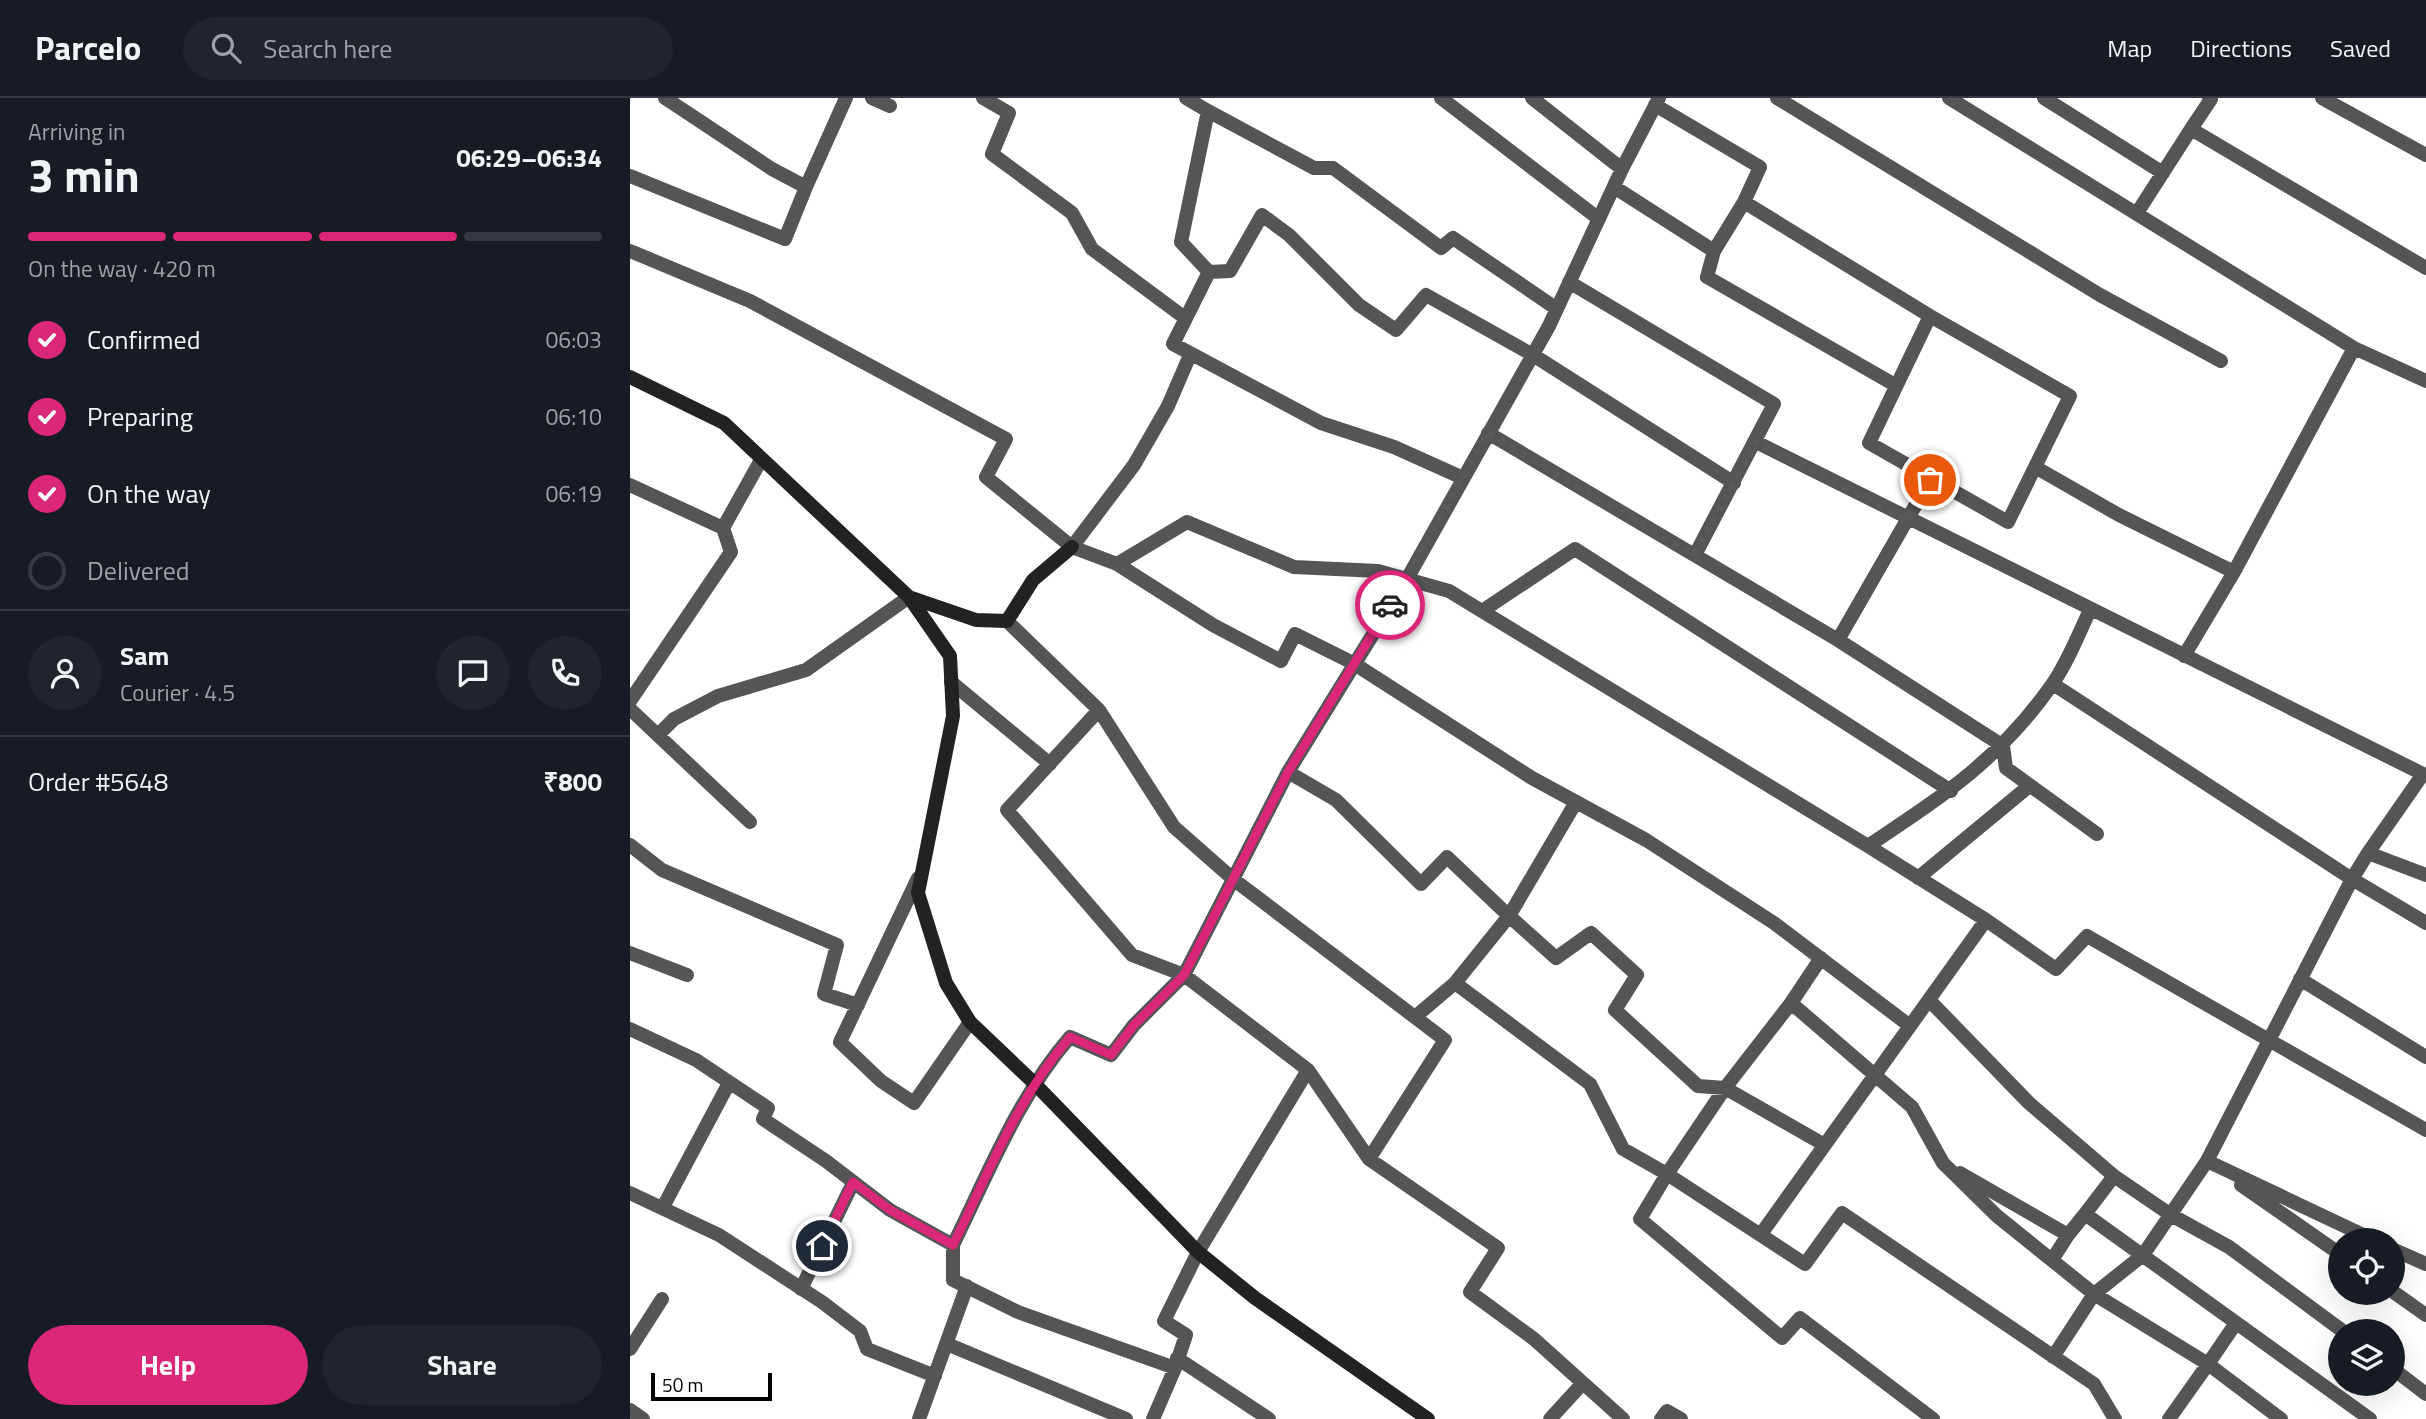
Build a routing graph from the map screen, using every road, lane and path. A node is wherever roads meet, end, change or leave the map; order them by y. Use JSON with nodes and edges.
{"nodes":[{"id":1,"x":665,"y":98,"type":"edge"},
{"id":2,"x":846,"y":98,"type":"edge"},
{"id":3,"x":872,"y":98,"type":"edge"},
{"id":4,"x":983,"y":98,"type":"edge"},
{"id":5,"x":1441,"y":98,"type":"edge"},
{"id":6,"x":1532,"y":98,"type":"edge"},
{"id":7,"x":1777,"y":98,"type":"edge"},
{"id":8,"x":1949,"y":98,"type":"edge"},
{"id":9,"x":2043,"y":98,"type":"edge"},
{"id":10,"x":2209,"y":98,"type":"edge"},
{"id":11,"x":2322,"y":98,"type":"edge"},
{"id":12,"x":1657,"y":101,"type":"edge"},
{"id":13,"x":1198,"y":103,"type":"edge"},
{"id":14,"x":890,"y":106,"type":"dead end"},
{"id":15,"x":2191,"y":129,"type":"junction"},
{"id":16,"x":2426,"y":155,"type":"edge"},
{"id":17,"x":1622,"y":169,"type":"junction"},
{"id":18,"x":2163,"y":173,"type":"junction"},
{"id":19,"x":630,"y":176,"type":"edge"},
{"id":20,"x":806,"y":187,"type":"junction"},
{"id":21,"x":1614,"y":187,"type":"junction"},
{"id":22,"x":1744,"y":202,"type":"junction"},
{"id":23,"x":2137,"y":213,"type":"junction"},
{"id":24,"x":1599,"y":219,"type":"junction"},
{"id":25,"x":630,"y":251,"type":"edge"},
{"id":26,"x":1714,"y":251,"type":"junction"},
{"id":27,"x":2426,"y":268,"type":"edge"},
{"id":28,"x":1209,"y":272,"type":"junction"},
{"id":29,"x":1569,"y":282,"type":"junction"},
{"id":30,"x":1556,"y":309,"type":"junction"},
{"id":31,"x":1930,"y":316,"type":"junction"},
{"id":32,"x":1185,"y":318,"type":"junction"},
{"id":33,"x":2354,"y":348,"type":"junction"},
{"id":34,"x":1190,"y":355,"type":"junction"},
{"id":35,"x":1533,"y":355,"type":"junction"},
{"id":36,"x":2221,"y":361,"type":"dead end"},
{"id":37,"x":630,"y":377,"type":"edge"},
{"id":38,"x":2426,"y":381,"type":"edge"},
{"id":39,"x":1895,"y":384,"type":"junction"},
{"id":40,"x":1488,"y":433,"type":"junction"},
{"id":41,"x":1756,"y":442,"type":"junction"},
{"id":42,"x":761,"y":460,"type":"junction"},
{"id":43,"x":2035,"y":467,"type":"junction"},
{"id":44,"x":1463,"y":478,"type":"junction"},
{"id":45,"x":1930,"y":480,"type":"junction"},
{"id":46,"x":1734,"y":483,"type":"junction"},
{"id":47,"x":630,"y":485,"type":"edge"},
{"id":48,"x":1907,"y":520,"type":"junction"},
{"id":49,"x":723,"y":528,"type":"junction"},
{"id":50,"x":1072,"y":547,"type":"junction"},
{"id":51,"x":1695,"y":555,"type":"junction"},
{"id":52,"x":1117,"y":564,"type":"junction"},
{"id":53,"x":2234,"y":572,"type":"junction"},
{"id":54,"x":1407,"y":579,"type":"junction"},
{"id":55,"x":909,"y":597,"type":"junction"},
{"id":56,"x":2090,"y":610,"type":"junction"},
{"id":57,"x":1482,"y":611,"type":"junction"},
{"id":58,"x":1007,"y":621,"type":"junction"},
{"id":59,"x":1838,"y":640,"type":"junction"},
{"id":60,"x":2184,"y":656,"type":"junction"},
{"id":61,"x":1353,"y":663,"type":"junction"},
{"id":62,"x":951,"y":682,"type":"junction"},
{"id":63,"x":2053,"y":684,"type":"junction"},
{"id":64,"x":630,"y":701,"type":"edge"},
{"id":65,"x":630,"y":709,"type":"edge"},
{"id":66,"x":1100,"y":710,"type":"junction"},
{"id":67,"x":658,"y":736,"type":"junction"},
{"id":68,"x":2003,"y":746,"type":"junction"},
{"id":69,"x":1050,"y":764,"type":"junction"},
{"id":70,"x":1288,"y":772,"type":"junction"},
{"id":71,"x":2424,"y":775,"type":"edge"},
{"id":72,"x":2028,"y":787,"type":"junction"},
{"id":73,"x":1951,"y":791,"type":"junction"},
{"id":74,"x":1576,"y":802,"type":"junction"},
{"id":75,"x":750,"y":822,"type":"dead end"},
{"id":76,"x":2097,"y":834,"type":"dead end"},
{"id":77,"x":630,"y":845,"type":"edge"},
{"id":78,"x":1868,"y":846,"type":"junction"},
{"id":79,"x":2368,"y":853,"type":"junction"},
{"id":80,"x":927,"y":859,"type":"junction"},
{"id":81,"x":2426,"y":876,"type":"edge"},
{"id":82,"x":1918,"y":878,"type":"junction"},
{"id":83,"x":1233,"y":879,"type":"junction"},
{"id":84,"x":2352,"y":879,"type":"junction"},
{"id":85,"x":1509,"y":916,"type":"junction"},
{"id":86,"x":1986,"y":920,"type":"junction"},
{"id":87,"x":2426,"y":923,"type":"edge"},
{"id":88,"x":630,"y":953,"type":"edge"},
{"id":89,"x":1821,"y":958,"type":"junction"},
{"id":90,"x":687,"y":975,"type":"dead end"},
{"id":91,"x":1184,"y":975,"type":"junction"},
{"id":92,"x":2300,"y":979,"type":"junction"},
{"id":93,"x":1455,"y":983,"type":"junction"},
{"id":94,"x":1929,"y":1000,"type":"junction"},
{"id":95,"x":1791,"y":1003,"type":"junction"},
{"id":96,"x":858,"y":1005,"type":"junction"},
{"id":97,"x":1416,"y":1016,"type":"junction"},
{"id":98,"x":970,"y":1022,"type":"junction"},
{"id":99,"x":1910,"y":1026,"type":"junction"},
{"id":100,"x":630,"y":1029,"type":"edge"},
{"id":101,"x":2269,"y":1040,"type":"junction"},
{"id":102,"x":2426,"y":1057,"type":"edge"},
{"id":103,"x":1308,"y":1070,"type":"junction"},
{"id":104,"x":1873,"y":1076,"type":"junction"},
{"id":105,"x":729,"y":1083,"type":"junction"},
{"id":106,"x":1034,"y":1083,"type":"junction"},
{"id":107,"x":1725,"y":1088,"type":"junction"},
{"id":108,"x":2426,"y":1130,"type":"edge"},
{"id":109,"x":1824,"y":1144,"type":"junction"},
{"id":110,"x":1369,"y":1159,"type":"junction"},
{"id":111,"x":2207,"y":1161,"type":"junction"},
{"id":112,"x":1943,"y":1163,"type":"junction"},
{"id":113,"x":1667,"y":1174,"type":"junction"},
{"id":114,"x":2114,"y":1176,"type":"junction"},
{"id":115,"x":853,"y":1182,"type":"junction"},
{"id":116,"x":630,"y":1193,"type":"edge"},
{"id":117,"x":663,"y":1207,"type":"junction"},
{"id":118,"x":2085,"y":1214,"type":"junction"},
{"id":119,"x":2171,"y":1215,"type":"junction"},
{"id":120,"x":2349,"y":1228,"type":"edge"},
{"id":121,"x":1761,"y":1234,"type":"junction"},
{"id":122,"x":2068,"y":1235,"type":"junction"},
{"id":123,"x":953,"y":1245,"type":"junction"},
{"id":124,"x":2328,"y":1246,"type":"edge"},
{"id":125,"x":1198,"y":1252,"type":"junction"},
{"id":126,"x":2405,"y":1254,"type":"edge"},
{"id":127,"x":2143,"y":1255,"type":"junction"},
{"id":128,"x":2052,"y":1261,"type":"junction"},
{"id":129,"x":2426,"y":1264,"type":"edge"},
{"id":130,"x":967,"y":1286,"type":"junction"},
{"id":131,"x":801,"y":1289,"type":"junction"},
{"id":132,"x":2094,"y":1294,"type":"junction"},
{"id":133,"x":662,"y":1299,"type":"dead end"},
{"id":134,"x":2405,"y":1300,"type":"edge"},
{"id":135,"x":2426,"y":1315,"type":"edge"},
{"id":136,"x":2328,"y":1320,"type":"edge"},
{"id":137,"x":2236,"y":1323,"type":"junction"},
{"id":138,"x":947,"y":1344,"type":"junction"},
{"id":139,"x":630,"y":1349,"type":"edge"},
{"id":140,"x":2053,"y":1357,"type":"junction"},
{"id":141,"x":1176,"y":1363,"type":"junction"},
{"id":142,"x":2208,"y":1364,"type":"junction"},
{"id":143,"x":935,"y":1376,"type":"junction"},
{"id":144,"x":2405,"y":1378,"type":"edge"},
{"id":145,"x":1583,"y":1383,"type":"junction"},
{"id":146,"x":2426,"y":1394,"type":"edge"},
{"id":147,"x":630,"y":1410,"type":"edge"},
{"id":148,"x":1411,"y":1414,"type":"edge"},
{"id":149,"x":2173,"y":1417,"type":"edge"},
{"id":150,"x":643,"y":1419,"type":"edge"},
{"id":151,"x":919,"y":1419,"type":"edge"},
{"id":152,"x":1126,"y":1419,"type":"edge"},
{"id":153,"x":1153,"y":1419,"type":"edge"},
{"id":154,"x":1269,"y":1419,"type":"edge"},
{"id":155,"x":1428,"y":1419,"type":"edge"},
{"id":156,"x":1550,"y":1419,"type":"edge"},
{"id":157,"x":1623,"y":1419,"type":"edge"},
{"id":158,"x":1661,"y":1419,"type":"edge"},
{"id":159,"x":1681,"y":1419,"type":"edge"},
{"id":160,"x":1933,"y":1419,"type":"edge"},
{"id":161,"x":2115,"y":1419,"type":"edge"},
{"id":162,"x":2281,"y":1419,"type":"edge"},
{"id":163,"x":2370,"y":1419,"type":"edge"}],
"edges":[{"from":1,"to":20,"type":"street"},
{"from":2,"to":20,"type":"street"},
{"from":3,"to":14,"type":"street"},
{"from":4,"to":32,"type":"street"},
{"from":5,"to":24,"type":"street"},
{"from":6,"to":17,"type":"street"},
{"from":7,"to":36,"type":"street"},
{"from":8,"to":23,"type":"street"},
{"from":9,"to":18,"type":"street"},
{"from":10,"to":15,"type":"street"},
{"from":11,"to":16,"type":"street"},
{"from":12,"to":17,"type":"street"},
{"from":12,"to":22,"type":"street"},
{"from":13,"to":28,"type":"street"},
{"from":13,"to":30,"type":"street"},
{"from":15,"to":18,"type":"street"},
{"from":15,"to":27,"type":"street"},
{"from":17,"to":21,"type":"street"},
{"from":18,"to":23,"type":"street"},
{"from":19,"to":20,"type":"street"},
{"from":21,"to":24,"type":"street"},
{"from":21,"to":26,"type":"street"},
{"from":22,"to":26,"type":"street"},
{"from":22,"to":31,"type":"street"},
{"from":23,"to":33,"type":"street"},
{"from":24,"to":29,"type":"street"},
{"from":25,"to":50,"type":"street"},
{"from":26,"to":39,"type":"street"},
{"from":28,"to":32,"type":"street"},
{"from":28,"to":35,"type":"street"},
{"from":29,"to":30,"type":"street"},
{"from":29,"to":41,"type":"street"},
{"from":30,"to":35,"type":"street"},
{"from":31,"to":39,"type":"street"},
{"from":31,"to":43,"type":"street"},
{"from":32,"to":34,"type":"street"},
{"from":33,"to":38,"type":"street"},
{"from":33,"to":53,"type":"street"},
{"from":34,"to":44,"type":"street"},
{"from":34,"to":50,"type":"street"},
{"from":35,"to":40,"type":"street"},
{"from":35,"to":46,"type":"street"},
{"from":37,"to":42,"type":"street"},
{"from":39,"to":45,"type":"street"},
{"from":40,"to":44,"type":"street"},
{"from":40,"to":51,"type":"street"},
{"from":41,"to":46,"type":"street"},
{"from":41,"to":48,"type":"street"},
{"from":42,"to":49,"type":"street"},
{"from":42,"to":55,"type":"street"},
{"from":43,"to":45,"type":"street"},
{"from":43,"to":53,"type":"street"},
{"from":44,"to":54,"type":"street"},
{"from":45,"to":48,"type":"street"},
{"from":46,"to":51,"type":"street"},
{"from":47,"to":49,"type":"street"},
{"from":48,"to":56,"type":"street"},
{"from":48,"to":59,"type":"street"},
{"from":49,"to":64,"type":"street"},
{"from":50,"to":52,"type":"street"},
{"from":50,"to":58,"type":"street"},
{"from":51,"to":59,"type":"street"},
{"from":52,"to":54,"type":"street"},
{"from":52,"to":61,"type":"street"},
{"from":53,"to":60,"type":"street"},
{"from":54,"to":57,"type":"street"},
{"from":54,"to":61,"type":"street"},
{"from":55,"to":58,"type":"street"},
{"from":55,"to":62,"type":"street"},
{"from":55,"to":67,"type":"street"},
{"from":56,"to":60,"type":"street"},
{"from":56,"to":63,"type":"street"},
{"from":57,"to":73,"type":"street"},
{"from":57,"to":78,"type":"street"},
{"from":58,"to":66,"type":"street"},
{"from":59,"to":68,"type":"street"},
{"from":60,"to":71,"type":"street"},
{"from":61,"to":70,"type":"street"},
{"from":61,"to":74,"type":"street"},
{"from":62,"to":69,"type":"street"},
{"from":62,"to":80,"type":"street"},
{"from":63,"to":68,"type":"street"},
{"from":63,"to":84,"type":"street"},
{"from":65,"to":67,"type":"street"},
{"from":66,"to":69,"type":"street"},
{"from":66,"to":83,"type":"street"},
{"from":67,"to":75,"type":"street"},
{"from":68,"to":72,"type":"street"},
{"from":68,"to":73,"type":"street"},
{"from":69,"to":91,"type":"street"},
{"from":70,"to":83,"type":"street"},
{"from":70,"to":85,"type":"street"},
{"from":71,"to":79,"type":"street"},
{"from":72,"to":76,"type":"street"},
{"from":72,"to":82,"type":"street"},
{"from":73,"to":78,"type":"street"},
{"from":74,"to":85,"type":"street"},
{"from":74,"to":89,"type":"street"},
{"from":77,"to":96,"type":"street"},
{"from":78,"to":82,"type":"street"},
{"from":79,"to":81,"type":"street"},
{"from":79,"to":84,"type":"street"},
{"from":80,"to":96,"type":"street"},
{"from":80,"to":98,"type":"street"},
{"from":82,"to":86,"type":"street"},
{"from":83,"to":91,"type":"street"},
{"from":83,"to":97,"type":"street"},
{"from":84,"to":87,"type":"street"},
{"from":84,"to":92,"type":"street"},
{"from":85,"to":93,"type":"street"},
{"from":85,"to":107,"type":"street"},
{"from":86,"to":94,"type":"street"},
{"from":86,"to":101,"type":"street"},
{"from":88,"to":90,"type":"street"},
{"from":89,"to":95,"type":"street"},
{"from":89,"to":99,"type":"street"},
{"from":91,"to":103,"type":"street"},
{"from":91,"to":106,"type":"street"},
{"from":92,"to":101,"type":"street"},
{"from":92,"to":102,"type":"street"},
{"from":93,"to":97,"type":"street"},
{"from":93,"to":113,"type":"street"},
{"from":94,"to":99,"type":"street"},
{"from":94,"to":114,"type":"street"},
{"from":95,"to":104,"type":"street"},
{"from":95,"to":107,"type":"street"},
{"from":96,"to":98,"type":"street"},
{"from":97,"to":110,"type":"street"},
{"from":98,"to":106,"type":"street"},
{"from":99,"to":104,"type":"street"},
{"from":100,"to":105,"type":"street"},
{"from":101,"to":108,"type":"street"},
{"from":101,"to":111,"type":"street"},
{"from":103,"to":110,"type":"street"},
{"from":103,"to":125,"type":"street"},
{"from":104,"to":109,"type":"street"},
{"from":104,"to":112,"type":"street"},
{"from":105,"to":115,"type":"street"},
{"from":105,"to":117,"type":"street"},
{"from":106,"to":123,"type":"street"},
{"from":106,"to":125,"type":"street"},
{"from":107,"to":109,"type":"street"},
{"from":107,"to":113,"type":"street"},
{"from":109,"to":121,"type":"street"},
{"from":110,"to":145,"type":"street"},
{"from":111,"to":119,"type":"street"},
{"from":111,"to":120,"type":"street"},
{"from":111,"to":124,"type":"street"},
{"from":112,"to":122,"type":"street"},
{"from":112,"to":128,"type":"street"},
{"from":113,"to":121,"type":"street"},
{"from":113,"to":160,"type":"street"},
{"from":114,"to":118,"type":"street"},
{"from":114,"to":119,"type":"street"},
{"from":115,"to":123,"type":"street"},
{"from":115,"to":131,"type":"street"},
{"from":116,"to":117,"type":"street"},
{"from":117,"to":131,"type":"street"},
{"from":118,"to":122,"type":"street"},
{"from":118,"to":127,"type":"street"},
{"from":119,"to":127,"type":"street"},
{"from":119,"to":136,"type":"street"},
{"from":121,"to":140,"type":"street"},
{"from":122,"to":128,"type":"street"},
{"from":123,"to":130,"type":"street"},
{"from":125,"to":141,"type":"street"},
{"from":125,"to":148,"type":"street"},
{"from":126,"to":129,"type":"street"},
{"from":127,"to":132,"type":"street"},
{"from":127,"to":137,"type":"street"},
{"from":128,"to":132,"type":"street"},
{"from":130,"to":138,"type":"street"},
{"from":130,"to":141,"type":"street"},
{"from":131,"to":143,"type":"street"},
{"from":132,"to":140,"type":"street"},
{"from":132,"to":142,"type":"street"},
{"from":133,"to":139,"type":"street"},
{"from":134,"to":135,"type":"street"},
{"from":137,"to":142,"type":"street"},
{"from":137,"to":163,"type":"street"},
{"from":138,"to":143,"type":"street"},
{"from":138,"to":152,"type":"street"},
{"from":140,"to":161,"type":"street"},
{"from":141,"to":153,"type":"street"},
{"from":141,"to":154,"type":"street"},
{"from":142,"to":149,"type":"street"},
{"from":142,"to":162,"type":"street"},
{"from":143,"to":151,"type":"street"},
{"from":144,"to":146,"type":"street"},
{"from":145,"to":156,"type":"street"},
{"from":145,"to":157,"type":"street"},
{"from":147,"to":150,"type":"street"},
{"from":148,"to":155,"type":"street"},
{"from":158,"to":159,"type":"street"}]}
